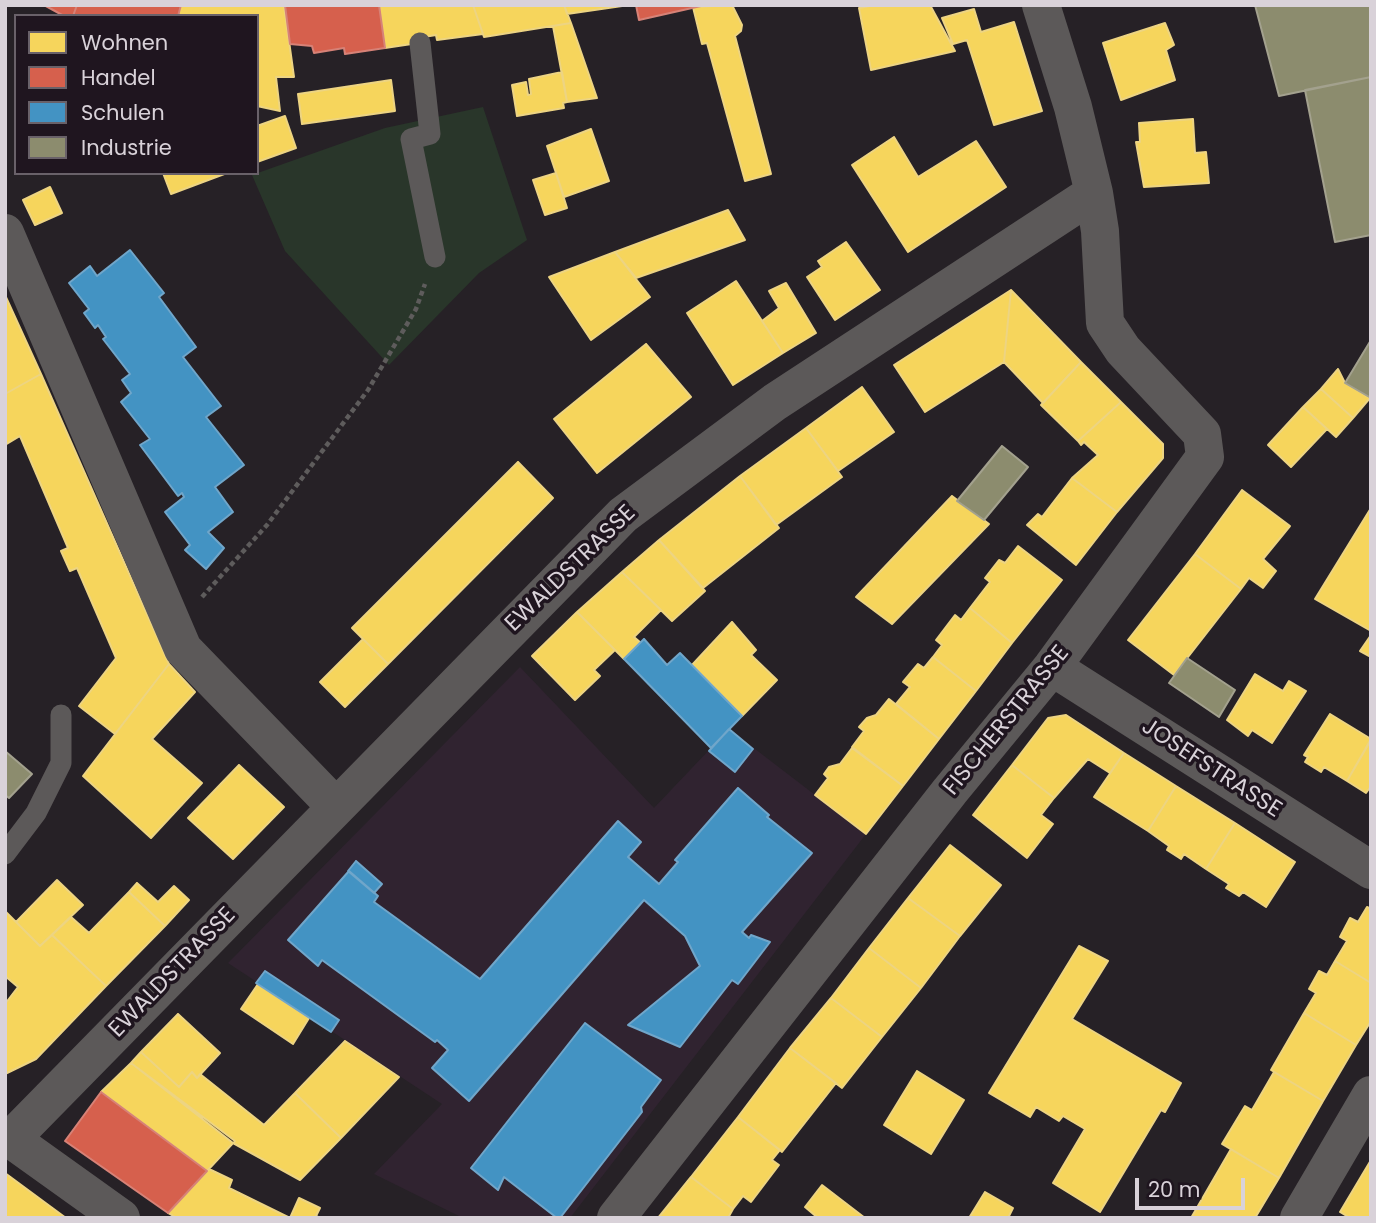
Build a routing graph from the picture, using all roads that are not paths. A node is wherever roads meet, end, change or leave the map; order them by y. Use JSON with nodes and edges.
{"nodes":[{"id":1,"x":1041,"y":5,"type":"edge"},
{"id":2,"x":421,"y":43,"type":"dead end"},
{"id":3,"x":1094,"y":193,"type":"junction"},
{"id":4,"x":5,"y":233,"type":"edge"},
{"id":5,"x":435,"y":257,"type":"road end"},
{"id":6,"x":1052,"y":667,"type":"junction"},
{"id":7,"x":61,"y":715,"type":"dead end"},
{"id":8,"x":334,"y":806,"type":"junction"},
{"id":9,"x":5,"y":854,"type":"edge"},
{"id":10,"x":1371,"y":870,"type":"edge"},
{"id":11,"x":1371,"y":1095,"type":"edge"},
{"id":12,"x":8,"y":1137,"type":"edge"},
{"id":13,"x":121,"y":1218,"type":"edge"},
{"id":14,"x":616,"y":1218,"type":"edge"},
{"id":15,"x":1299,"y":1218,"type":"edge"}],
"edges":[{"from":1,"to":3,"type":"street"},
{"from":2,"to":5,"type":"lane"},
{"from":3,"to":6,"type":"street","name":"FISCHERSTRASSE"},
{"from":3,"to":8,"type":"street","name":"EWALDSTRASSE"},
{"from":4,"to":8,"type":"street"},
{"from":6,"to":10,"type":"street","name":"JOSEFSTRASSE"},
{"from":6,"to":14,"type":"street","name":"FISCHERSTRASSE"},
{"from":7,"to":9,"type":"lane"},
{"from":8,"to":12,"type":"street","name":"EWALDSTRASSE"},
{"from":11,"to":15,"type":"street"},
{"from":12,"to":13,"type":"street"}]}
